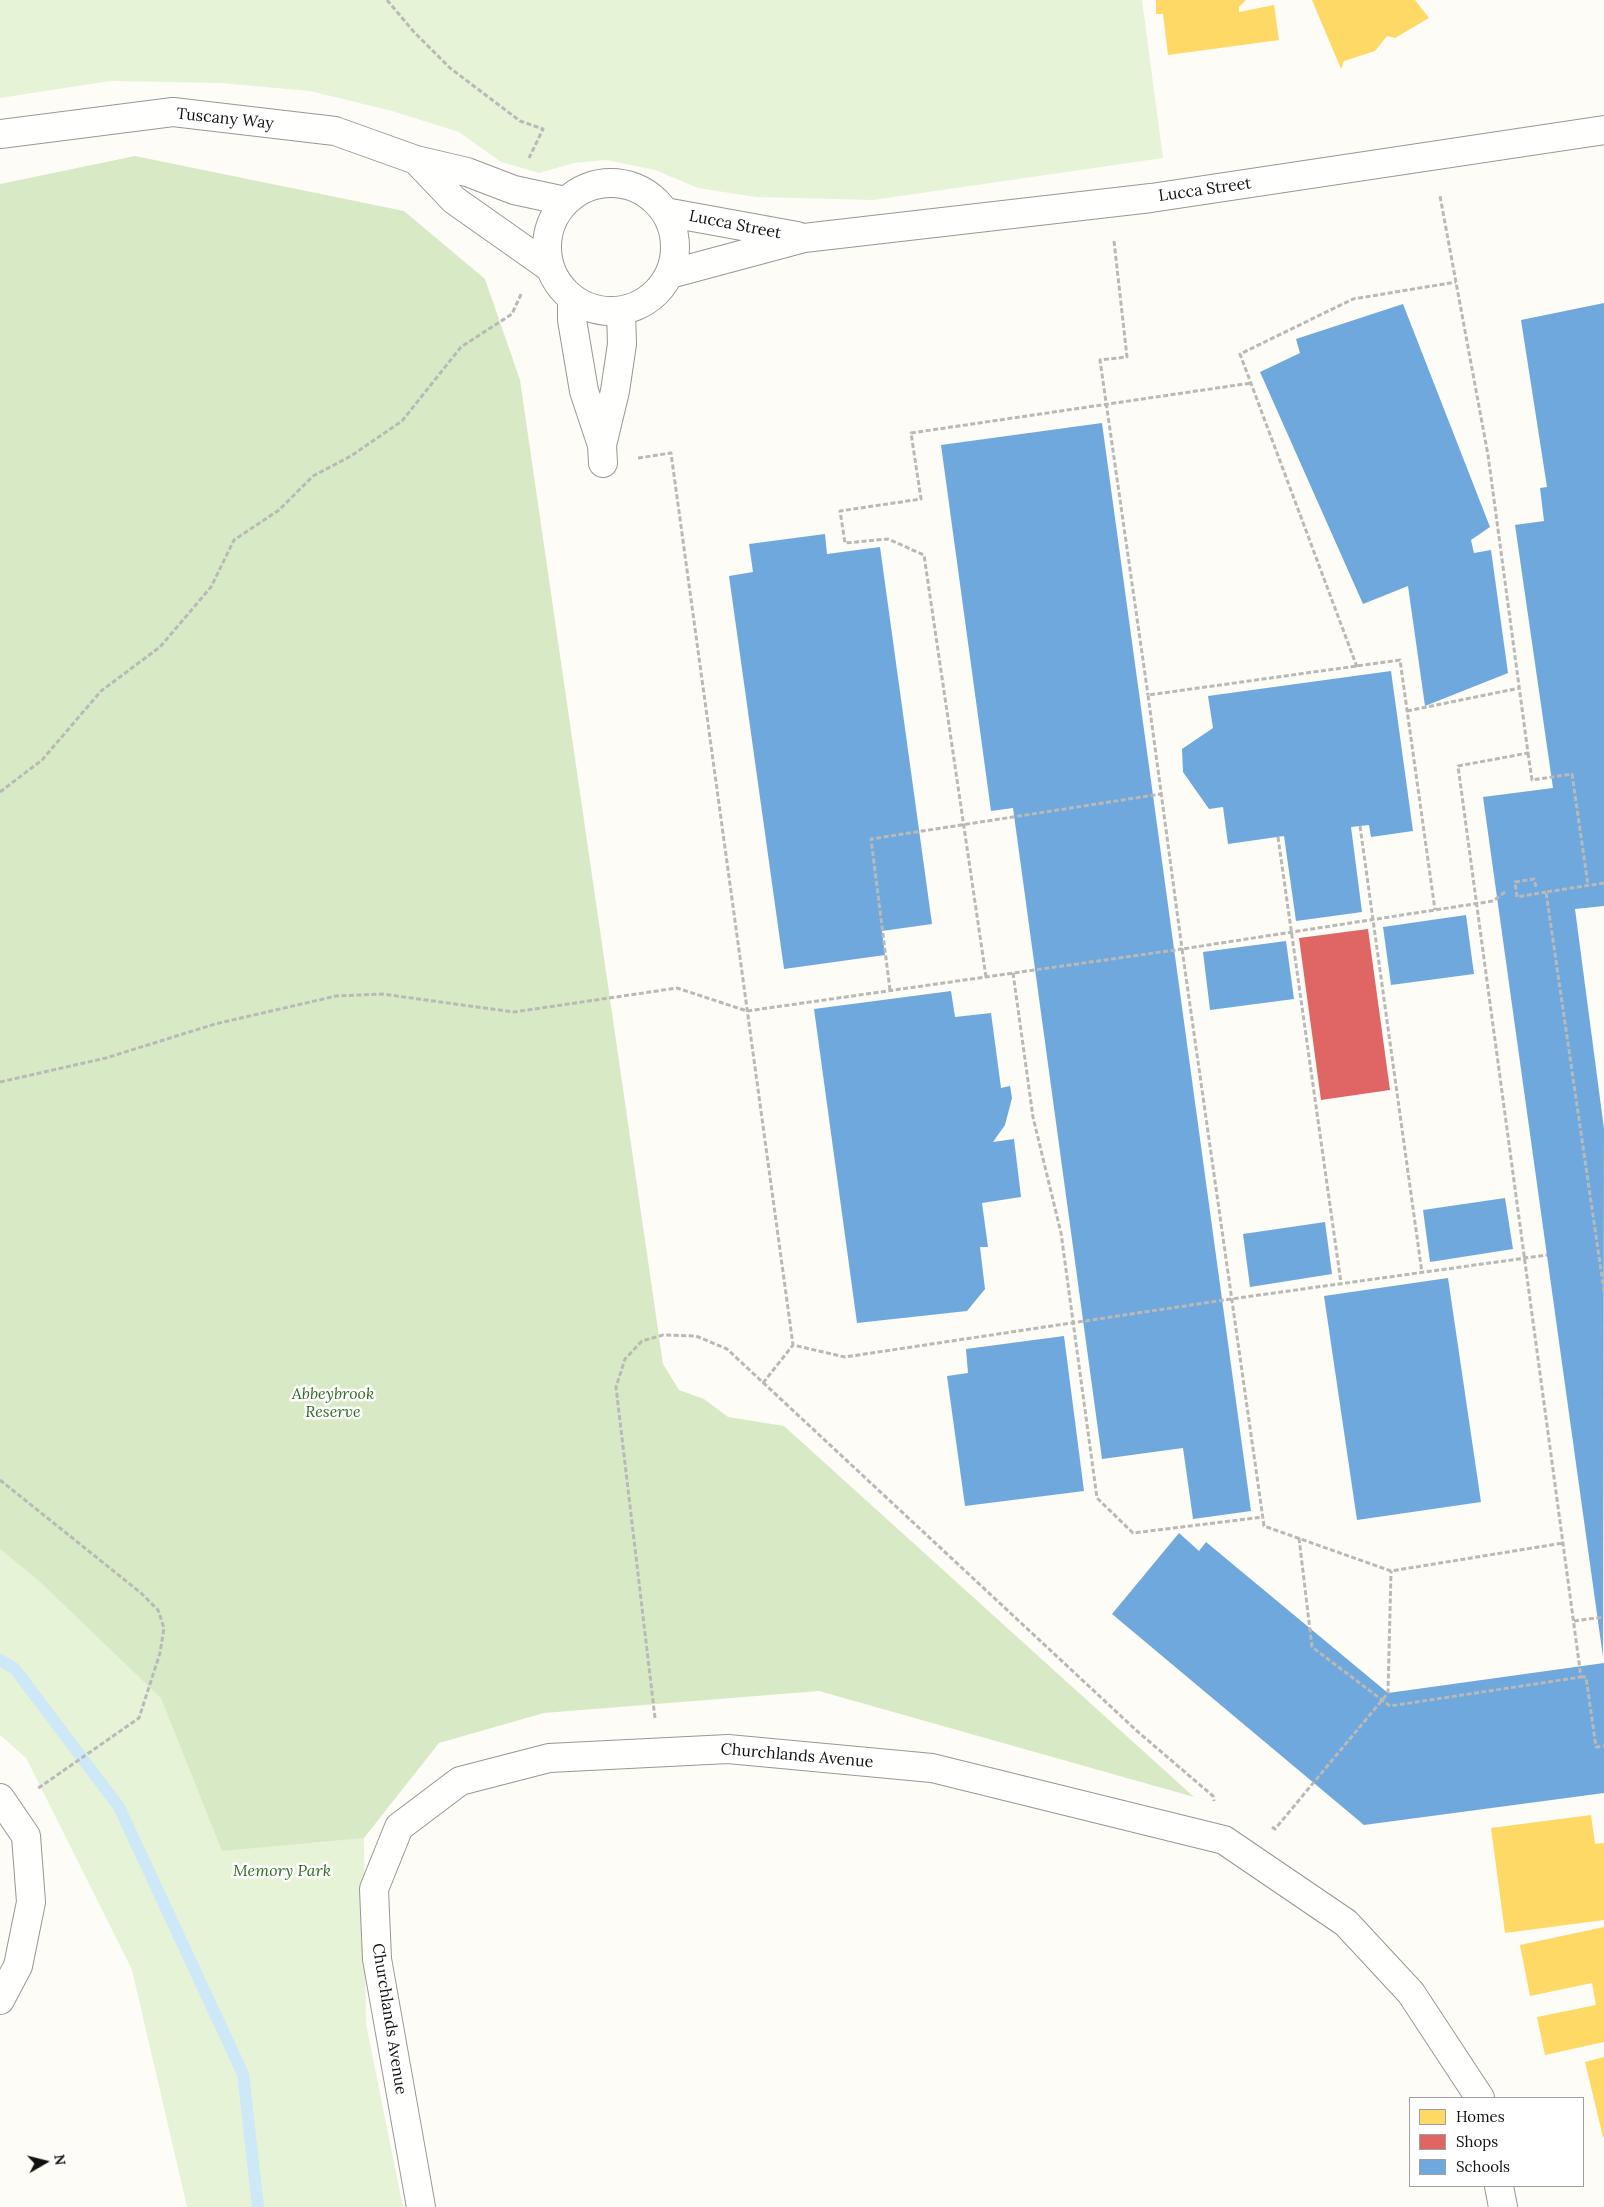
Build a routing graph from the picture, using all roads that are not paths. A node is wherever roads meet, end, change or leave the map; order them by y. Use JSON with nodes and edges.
{"nodes":[{"id":1,"x":1604,"y":130,"type":"edge"},
{"id":2,"x":0,"y":134,"type":"edge"},
{"id":3,"x":416,"y":160,"type":"junction"},
{"id":4,"x":565,"y":201,"type":"junction"},
{"id":5,"x":665,"y":212,"type":"junction"},
{"id":6,"x":804,"y":238,"type":"junction"},
{"id":7,"x":549,"y":267,"type":"junction"},
{"id":8,"x":670,"y":274,"type":"junction"},
{"id":9,"x":572,"y":299,"type":"junction"},
{"id":10,"x":622,"y":311,"type":"junction"},
{"id":11,"x":0,"y":1798,"type":"edge"},
{"id":12,"x":0,"y":2000,"type":"edge"},
{"id":13,"x":1479,"y":2097,"type":"edge"},
{"id":14,"x":1499,"y":2187,"type":"edge"},
{"id":15,"x":421,"y":2207,"type":"edge"},
{"id":16,"x":1503,"y":2207,"type":"edge"}],
"edges":[{"from":1,"to":6,"type":"street","name":"Lucca Street"},
{"from":2,"to":3,"type":"street","name":"Tuscany Way"},
{"from":3,"to":4,"type":"street","name":"Tuscany Way"},
{"from":3,"to":7,"type":"street","name":"Tuscany Way"},
{"from":4,"to":5,"type":"street"},
{"from":4,"to":7,"type":"street"},
{"from":5,"to":6,"type":"street","name":"Lucca Street"},
{"from":5,"to":8,"type":"street"},
{"from":6,"to":8,"type":"street","name":"Lucca Street"},
{"from":7,"to":9,"type":"street"},
{"from":8,"to":10,"type":"street"},
{"from":9,"to":10,"type":"street"},
{"from":9,"to":10,"type":"street"},
{"from":11,"to":12,"type":"street"},
{"from":13,"to":15,"type":"street","name":"Churchlands Avenue"},
{"from":14,"to":16,"type":"street"}]}
